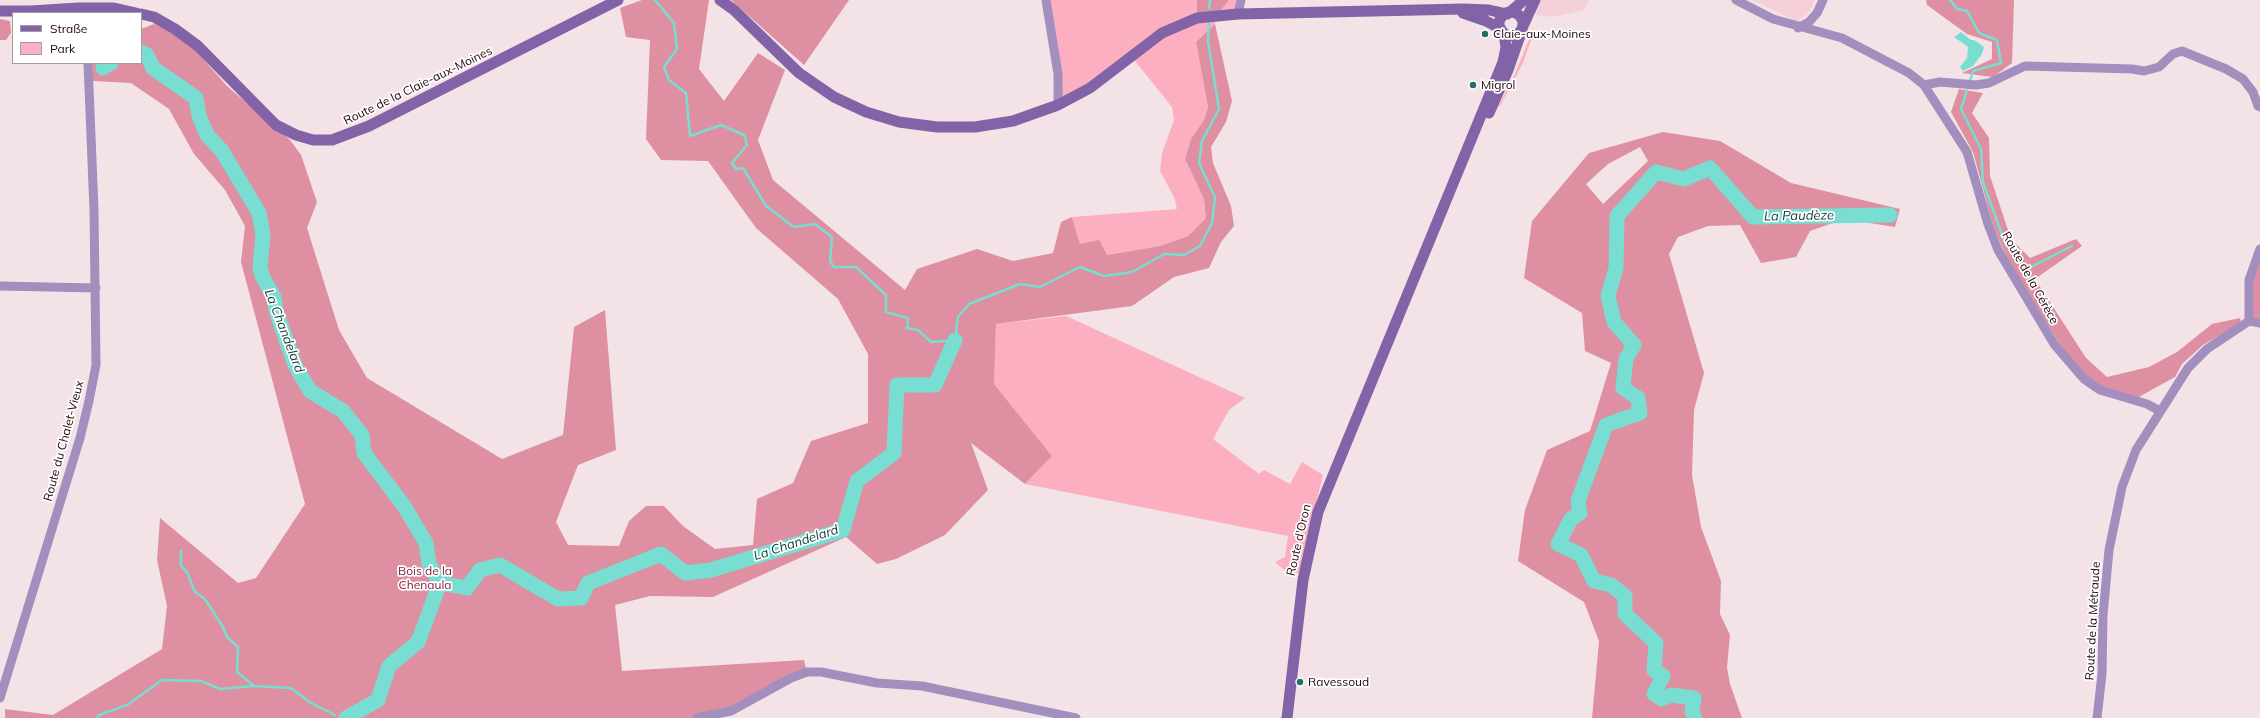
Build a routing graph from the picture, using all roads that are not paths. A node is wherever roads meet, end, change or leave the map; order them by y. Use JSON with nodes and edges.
{"nodes":[{"id":1,"x":618,"y":0,"type":"edge"},
{"id":2,"x":720,"y":0,"type":"edge"},
{"id":3,"x":1046,"y":0,"type":"edge"},
{"id":4,"x":1241,"y":0,"type":"edge"},
{"id":5,"x":1524,"y":0,"type":"edge"},
{"id":6,"x":1535,"y":0,"type":"edge"},
{"id":7,"x":1736,"y":0,"type":"edge"},
{"id":8,"x":1822,"y":0,"type":"edge"},
{"id":9,"x":113,"y":7,"type":"edge"},
{"id":10,"x":1442,"y":10,"type":"junction"},
{"id":11,"x":0,"y":11,"type":"edge"},
{"id":12,"x":132,"y":12,"type":"edge"},
{"id":13,"x":1508,"y":13,"type":"junction"},
{"id":14,"x":142,"y":14,"type":"edge"},
{"id":15,"x":1238,"y":14,"type":"junction"},
{"id":16,"x":1522,"y":28,"type":"junction"},
{"id":17,"x":1798,"y":28,"type":"junction"},
{"id":18,"x":1502,"y":31,"type":"junction"},
{"id":19,"x":88,"y":64,"type":"edge"},
{"id":20,"x":1924,"y":85,"type":"junction"},
{"id":21,"x":1058,"y":105,"type":"junction"},
{"id":22,"x":2260,"y":107,"type":"edge"},
{"id":23,"x":1438,"y":222,"type":"junction"},
{"id":24,"x":2260,"y":249,"type":"edge"},
{"id":25,"x":0,"y":286,"type":"edge"},
{"id":26,"x":96,"y":288,"type":"junction"},
{"id":27,"x":2249,"y":321,"type":"junction"},
{"id":28,"x":2260,"y":323,"type":"edge"},
{"id":29,"x":2160,"y":411,"type":"junction"},
{"id":30,"x":0,"y":698,"type":"edge"},
{"id":31,"x":697,"y":718,"type":"edge"},
{"id":32,"x":1076,"y":718,"type":"edge"},
{"id":33,"x":1287,"y":718,"type":"edge"},
{"id":34,"x":2097,"y":718,"type":"edge"}],
"edges":[{"from":1,"to":14,"type":"main road","name":"Route de la Claie-aux-Moines"},
{"from":2,"to":21,"type":"main road"},
{"from":3,"to":21,"type":"street"},
{"from":4,"to":15,"type":"street"},
{"from":5,"to":13,"type":"main road"},
{"from":6,"to":16,"type":"main road"},
{"from":7,"to":17,"type":"street","name":"Route de la Cérèce"},
{"from":8,"to":17,"type":"street"},
{"from":9,"to":11,"type":"main road"},
{"from":9,"to":12,"type":"main road"},
{"from":10,"to":13,"type":"main road"},
{"from":10,"to":15,"type":"main road"},
{"from":10,"to":18,"type":"main road"},
{"from":13,"to":16,"type":"main road"},
{"from":13,"to":18,"type":"main road"},
{"from":15,"to":21,"type":"main road"},
{"from":16,"to":18,"type":"main road"},
{"from":16,"to":23,"type":"main road"},
{"from":17,"to":20,"type":"street","name":"Route de la Cérèce"},
{"from":18,"to":23,"type":"main road"},
{"from":19,"to":26,"type":"street","name":"Route du Chalet-Vieux"},
{"from":20,"to":22,"type":"street"},
{"from":20,"to":29,"type":"street","name":"Route de la Cérèce"},
{"from":23,"to":33,"type":"main road","name":"Route d'Oron"},
{"from":24,"to":27,"type":"street"},
{"from":25,"to":26,"type":"street"},
{"from":26,"to":30,"type":"street","name":"Route du Chalet-Vieux"},
{"from":27,"to":28,"type":"street"},
{"from":27,"to":29,"type":"street","name":"Route de la Métraude"},
{"from":29,"to":34,"type":"street","name":"Route de la Métraude"},
{"from":31,"to":32,"type":"street"}]}
